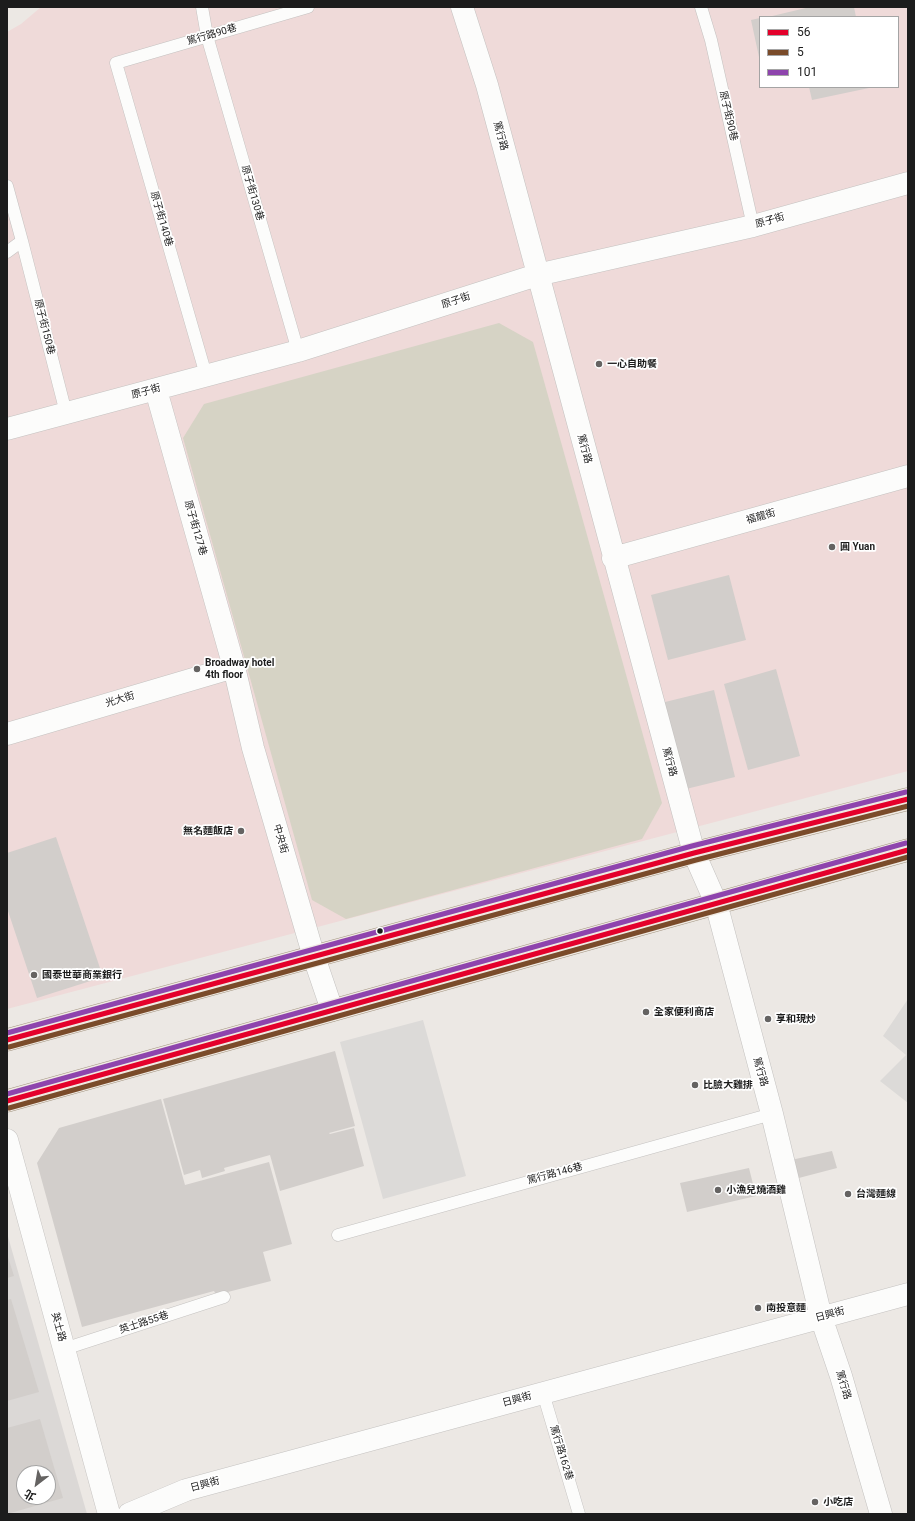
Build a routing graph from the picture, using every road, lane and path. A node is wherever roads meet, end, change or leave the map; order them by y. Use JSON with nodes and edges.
{"nodes":[{"id":1,"x":202,"y":7,"type":"edge"},
{"id":2,"x":308,"y":7,"type":"edge"},
{"id":3,"x":462,"y":7,"type":"edge"},
{"id":4,"x":701,"y":7,"type":"edge"},
{"id":5,"x":207,"y":36,"type":"junction"},
{"id":6,"x":116,"y":63,"type":"joint"},
{"id":7,"x":908,"y":182,"type":"edge"},
{"id":8,"x":7,"y":186,"type":"edge"},
{"id":9,"x":753,"y":226,"type":"junction"},
{"id":10,"x":22,"y":241,"type":"junction"},
{"id":11,"x":7,"y":252,"type":"edge"},
{"id":12,"x":537,"y":275,"type":"junction"},
{"id":13,"x":298,"y":351,"type":"junction"},
{"id":14,"x":206,"y":375,"type":"junction"},
{"id":15,"x":156,"y":390,"type":"junction"},
{"id":16,"x":66,"y":413,"type":"junction"},
{"id":17,"x":7,"y":428,"type":"edge"},
{"id":18,"x":908,"y":476,"type":"edge"},
{"id":19,"x":613,"y":558,"type":"junction"},
{"id":20,"x":234,"y":666,"type":"junction"},
{"id":21,"x":7,"y":734,"type":"edge"},
{"id":22,"x":908,"y":799,"type":"edge"},
{"id":23,"x":908,"y":850,"type":"edge"},
{"id":24,"x":694,"y":853,"type":"junction"},
{"id":25,"x":716,"y":903,"type":"junction"},
{"id":26,"x":314,"y":957,"type":"junction"},
{"id":27,"x":332,"y":1010,"type":"junction"},
{"id":28,"x":7,"y":1040,"type":"edge"},
{"id":29,"x":7,"y":1101,"type":"edge"},
{"id":30,"x":772,"y":1114,"type":"junction"},
{"id":31,"x":7,"y":1140,"type":"edge"},
{"id":32,"x":338,"y":1235,"type":"dead end"},
{"id":33,"x":908,"y":1294,"type":"edge"},
{"id":34,"x":224,"y":1297,"type":"dead end"},
{"id":35,"x":821,"y":1317,"type":"junction"},
{"id":36,"x":64,"y":1349,"type":"junction"},
{"id":37,"x":543,"y":1393,"type":"junction"},
{"id":38,"x":109,"y":1514,"type":"edge"},
{"id":39,"x":129,"y":1514,"type":"edge"},
{"id":40,"x":579,"y":1514,"type":"edge"},
{"id":41,"x":880,"y":1514,"type":"edge"}],
"edges":[{"from":1,"to":5,"type":"lane","name":"原子街130巷"},
{"from":2,"to":5,"type":"lane","name":"篤行路90巷"},
{"from":3,"to":12,"type":"street","name":"篤行路"},
{"from":4,"to":9,"type":"lane","name":"原子街90巷"},
{"from":5,"to":6,"type":"lane","name":"篤行路90巷"},
{"from":5,"to":13,"type":"lane","name":"原子街130巷"},
{"from":6,"to":14,"type":"lane","name":"原子街140巷"},
{"from":7,"to":9,"type":"street","name":"原子街"},
{"from":8,"to":10,"type":"lane","name":"原子街150巷"},
{"from":9,"to":12,"type":"street","name":"原子街"},
{"from":10,"to":11,"type":"lane"},
{"from":10,"to":16,"type":"lane","name":"原子街150巷"},
{"from":12,"to":13,"type":"street","name":"原子街"},
{"from":12,"to":19,"type":"street","name":"篤行路"},
{"from":13,"to":14,"type":"street","name":"原子街"},
{"from":14,"to":15,"type":"street","name":"原子街"},
{"from":15,"to":16,"type":"street","name":"原子街"},
{"from":15,"to":20,"type":"street","name":"原子街127巷"},
{"from":16,"to":17,"type":"street","name":"原子街"},
{"from":18,"to":19,"type":"street","name":"福龍街"},
{"from":19,"to":24,"type":"street","name":"篤行路"},
{"from":20,"to":21,"type":"street","name":"光大街"},
{"from":20,"to":26,"type":"street","name":"中央街"},
{"from":22,"to":24,"type":"main road"},
{"from":23,"to":25,"type":"main road"},
{"from":24,"to":25,"type":"street","name":"篤行路"},
{"from":24,"to":26,"type":"main road"},
{"from":25,"to":27,"type":"main road"},
{"from":25,"to":30,"type":"street","name":"篤行路"},
{"from":26,"to":27,"type":"street","name":"中央街"},
{"from":26,"to":28,"type":"main road"},
{"from":27,"to":29,"type":"main road"},
{"from":30,"to":32,"type":"lane","name":"篤行路146巷"},
{"from":30,"to":35,"type":"street","name":"篤行路"},
{"from":31,"to":36,"type":"street","name":"英士路"},
{"from":33,"to":35,"type":"street","name":"日興街"},
{"from":34,"to":36,"type":"lane","name":"英士路55巷"},
{"from":35,"to":37,"type":"street","name":"日興街"},
{"from":35,"to":41,"type":"street","name":"篤行路"},
{"from":36,"to":38,"type":"street","name":"英士路"},
{"from":37,"to":39,"type":"street","name":"日興街"},
{"from":37,"to":40,"type":"lane","name":"篤行路162巷"}]}
